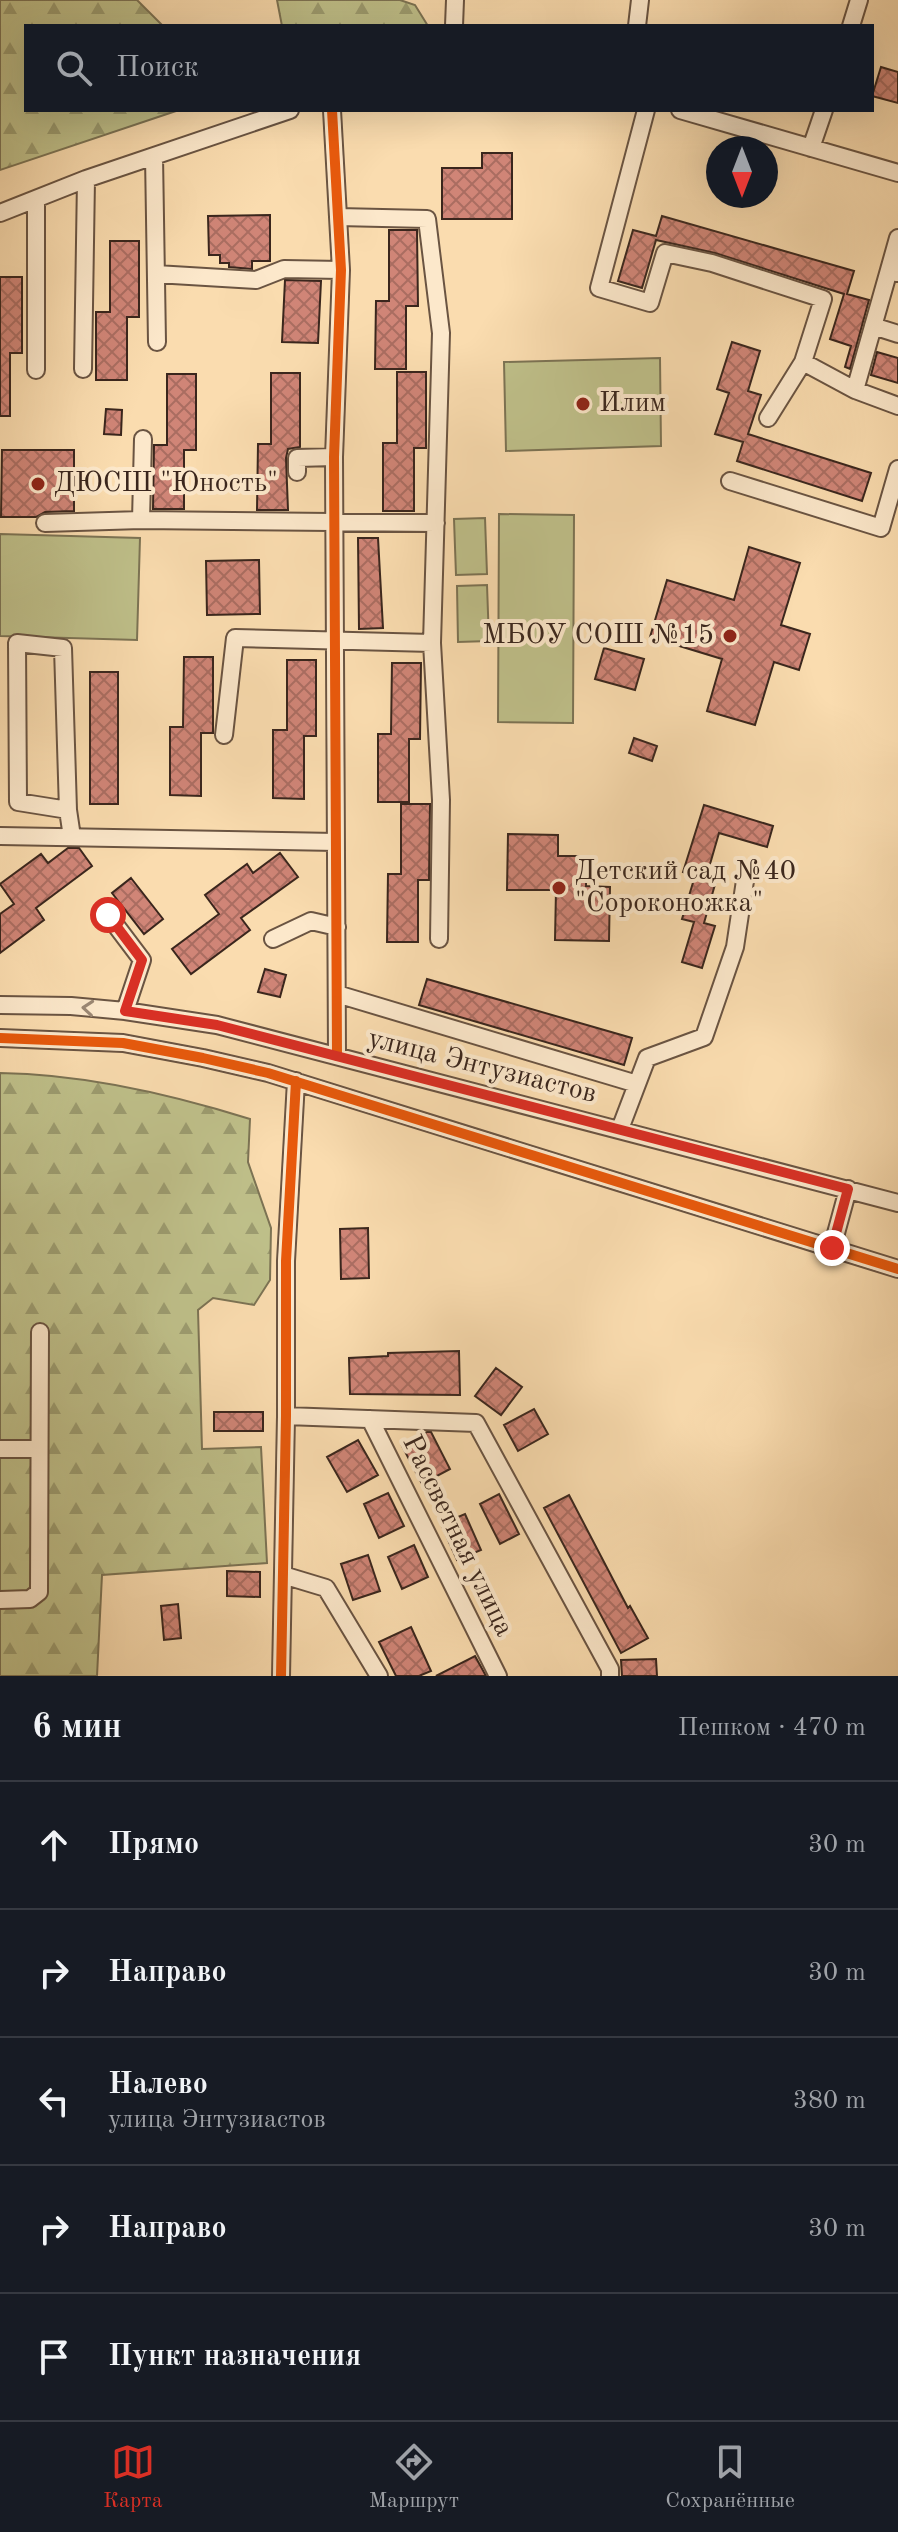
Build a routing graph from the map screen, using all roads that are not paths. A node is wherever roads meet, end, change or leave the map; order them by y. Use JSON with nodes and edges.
{"nodes":[{"id":1,"x":455,"y":0,"type":"edge"},
{"id":2,"x":640,"y":0,"type":"edge"},
{"id":3,"x":859,"y":0,"type":"edge"},
{"id":4,"x":454,"y":24,"type":"edge"},
{"id":5,"x":637,"y":24,"type":"edge"},
{"id":6,"x":852,"y":24,"type":"edge"},
{"id":7,"x":284,"y":112,"type":"edge"},
{"id":8,"x":332,"y":112,"type":"edge"},
{"id":9,"x":645,"y":112,"type":"edge"},
{"id":10,"x":687,"y":112,"type":"edge"},
{"id":11,"x":823,"y":112,"type":"edge"},
{"id":12,"x":811,"y":148,"type":"junction"},
{"id":13,"x":154,"y":156,"type":"junction"},
{"id":14,"x":898,"y":173,"type":"edge"},
{"id":15,"x":86,"y":179,"type":"junction"},
{"id":16,"x":36,"y":200,"type":"junction"},
{"id":17,"x":0,"y":213,"type":"edge"},
{"id":18,"x":338,"y":217,"type":"junction"},
{"id":19,"x":898,"y":238,"type":"edge"},
{"id":20,"x":341,"y":270,"type":"junction"},
{"id":21,"x":894,"y":272,"type":"edge"},
{"id":22,"x":156,"y":274,"type":"junction"},
{"id":23,"x":873,"y":326,"type":"junction"},
{"id":24,"x":898,"y":334,"type":"edge"},
{"id":25,"x":157,"y":342,"type":"dead end"},
{"id":26,"x":803,"y":362,"type":"junction"},
{"id":27,"x":83,"y":369,"type":"dead end"},
{"id":28,"x":36,"y":370,"type":"dead end"},
{"id":29,"x":855,"y":390,"type":"junction"},
{"id":30,"x":898,"y":406,"type":"edge"},
{"id":31,"x":768,"y":418,"type":"dead end"},
{"id":32,"x":143,"y":439,"type":"dead end"},
{"id":33,"x":334,"y":457,"type":"junction"},
{"id":34,"x":898,"y":469,"type":"edge"},
{"id":35,"x":297,"y":472,"type":"dead end"},
{"id":36,"x":730,"y":481,"type":"dead end"},
{"id":37,"x":141,"y":520,"type":"junction"},
{"id":38,"x":335,"y":521,"type":"junction"},
{"id":39,"x":45,"y":523,"type":"dead end"},
{"id":40,"x":436,"y":523,"type":"junction"},
{"id":41,"x":336,"y":640,"type":"junction"},
{"id":42,"x":432,"y":643,"type":"junction"},
{"id":43,"x":224,"y":735,"type":"dead end"},
{"id":44,"x":68,"y":810,"type":"junction"},
{"id":45,"x":0,"y":836,"type":"edge"},
{"id":46,"x":72,"y":837,"type":"junction"},
{"id":47,"x":336,"y":842,"type":"junction"},
{"id":48,"x":746,"y":874,"type":"dead end"},
{"id":49,"x":108,"y":915,"type":"dead end"},
{"id":50,"x":337,"y":927,"type":"junction"},
{"id":51,"x":273,"y":939,"type":"dead end"},
{"id":52,"x":439,"y":939,"type":"dead end"},
{"id":53,"x":337,"y":994,"type":"junction"},
{"id":54,"x":0,"y":1005,"type":"edge"},
{"id":55,"x":125,"y":1011,"type":"junction"},
{"id":56,"x":0,"y":1038,"type":"edge"},
{"id":57,"x":337,"y":1056,"type":"junction"},
{"id":58,"x":296,"y":1081,"type":"junction"},
{"id":59,"x":637,"y":1084,"type":"junction"},
{"id":60,"x":620,"y":1129,"type":"junction"},
{"id":61,"x":848,"y":1189,"type":"junction"},
{"id":62,"x":898,"y":1203,"type":"edge"},
{"id":63,"x":832,"y":1248,"type":"junction"},
{"id":64,"x":898,"y":1269,"type":"edge"},
{"id":65,"x":40,"y":1332,"type":"dead end"},
{"id":66,"x":286,"y":1416,"type":"junction"},
{"id":67,"x":370,"y":1419,"type":"junction"},
{"id":68,"x":0,"y":1449,"type":"edge"},
{"id":69,"x":39,"y":1449,"type":"junction"},
{"id":70,"x":283,"y":1575,"type":"junction"},
{"id":71,"x":0,"y":1600,"type":"edge"},
{"id":72,"x":281,"y":1676,"type":"edge"},
{"id":73,"x":379,"y":1676,"type":"edge"},
{"id":74,"x":498,"y":1676,"type":"edge"},
{"id":75,"x":610,"y":1676,"type":"edge"}],
"edges":[{"from":1,"to":4,"type":"street"},
{"from":2,"to":5,"type":"street"},
{"from":3,"to":6,"type":"street"},
{"from":7,"to":13,"type":"street"},
{"from":8,"to":18,"type":"street"},
{"from":9,"to":26,"type":"street"},
{"from":10,"to":12,"type":"street"},
{"from":11,"to":12,"type":"street"},
{"from":12,"to":14,"type":"street"},
{"from":13,"to":15,"type":"street"},
{"from":13,"to":22,"type":"street"},
{"from":15,"to":16,"type":"street"},
{"from":15,"to":27,"type":"street"},
{"from":16,"to":17,"type":"street"},
{"from":16,"to":28,"type":"street"},
{"from":18,"to":20,"type":"street"},
{"from":18,"to":40,"type":"street"},
{"from":19,"to":21,"type":"street"},
{"from":20,"to":22,"type":"street"},
{"from":20,"to":33,"type":"street"},
{"from":21,"to":23,"type":"street"},
{"from":22,"to":25,"type":"street"},
{"from":23,"to":24,"type":"street"},
{"from":23,"to":29,"type":"street"},
{"from":26,"to":29,"type":"street"},
{"from":26,"to":31,"type":"street"},
{"from":29,"to":30,"type":"street"},
{"from":32,"to":37,"type":"street"},
{"from":33,"to":35,"type":"street"},
{"from":33,"to":38,"type":"street"},
{"from":34,"to":36,"type":"street"},
{"from":37,"to":38,"type":"street"},
{"from":37,"to":39,"type":"street"},
{"from":38,"to":40,"type":"street"},
{"from":38,"to":41,"type":"street"},
{"from":40,"to":42,"type":"street"},
{"from":41,"to":42,"type":"street"},
{"from":41,"to":43,"type":"street"},
{"from":41,"to":47,"type":"street"},
{"from":42,"to":52,"type":"street"},
{"from":44,"to":44,"type":"street"},
{"from":44,"to":46,"type":"street"},
{"from":45,"to":46,"type":"street"},
{"from":46,"to":47,"type":"street"},
{"from":47,"to":50,"type":"street"},
{"from":48,"to":59,"type":"street"},
{"from":49,"to":55,"type":"street"},
{"from":50,"to":51,"type":"street"},
{"from":50,"to":53,"type":"street"},
{"from":53,"to":57,"type":"street"},
{"from":53,"to":59,"type":"street"},
{"from":55,"to":54,"type":"street","name":"улица Энтузиастов","one_way":true},
{"from":55,"to":57,"type":"street","name":"улица Энтузиастов"},
{"from":56,"to":58,"type":"street"},
{"from":57,"to":60,"type":"street","name":"улица Энтузиастов"},
{"from":58,"to":63,"type":"street"},
{"from":58,"to":66,"type":"street"},
{"from":59,"to":60,"type":"street"},
{"from":60,"to":61,"type":"street","name":"улица Энтузиастов"},
{"from":61,"to":62,"type":"street","name":"улица Энтузиастов"},
{"from":61,"to":63,"type":"street"},
{"from":63,"to":64,"type":"street"},
{"from":65,"to":69,"type":"street"},
{"from":66,"to":67,"type":"street"},
{"from":66,"to":70,"type":"street"},
{"from":67,"to":74,"type":"street","name":"Рассветная улица"},
{"from":67,"to":75,"type":"street"},
{"from":68,"to":69,"type":"street"},
{"from":69,"to":71,"type":"street"},
{"from":70,"to":72,"type":"street"},
{"from":70,"to":73,"type":"street"}]}
